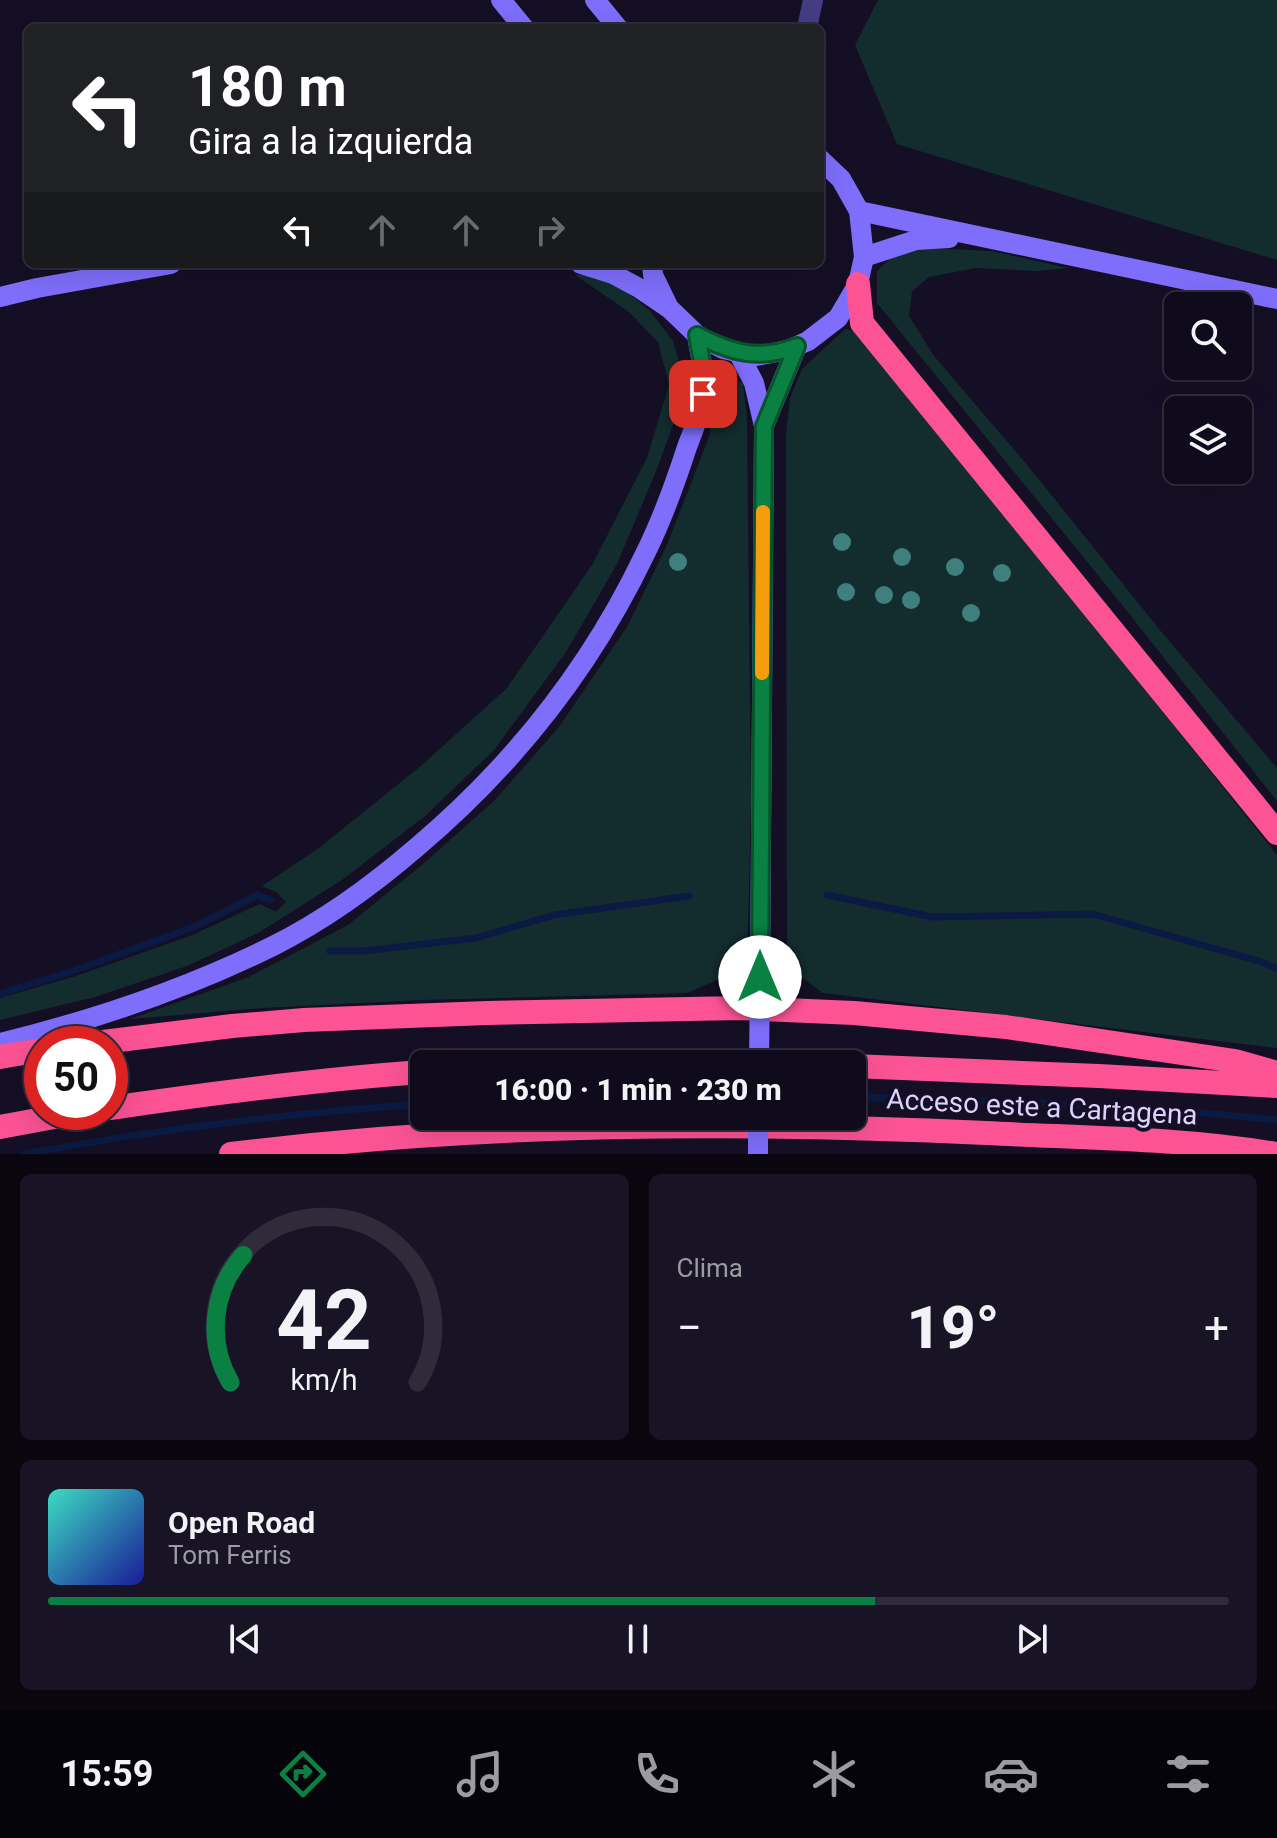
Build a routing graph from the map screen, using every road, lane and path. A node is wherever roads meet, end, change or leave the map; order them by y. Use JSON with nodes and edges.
{"nodes":[{"id":1,"x":501,"y":0,"type":"edge"},
{"id":2,"x":595,"y":0,"type":"edge"},
{"id":3,"x":813,"y":0,"type":"edge"},
{"id":4,"x":521,"y":24,"type":"edge"},
{"id":5,"x":615,"y":24,"type":"edge"},
{"id":6,"x":808,"y":24,"type":"edge"},
{"id":7,"x":824,"y":163,"type":"edge"},
{"id":8,"x":859,"y":211,"type":"junction"},
{"id":9,"x":978,"y":237,"type":"junction"},
{"id":10,"x":864,"y":257,"type":"junction"},
{"id":11,"x":149,"y":268,"type":"edge"},
{"id":12,"x":594,"y":268,"type":"edge"},
{"id":13,"x":652,"y":268,"type":"edge"},
{"id":14,"x":858,"y":284,"type":"junction"},
{"id":15,"x":0,"y":297,"type":"edge"},
{"id":16,"x":1277,"y":299,"type":"edge"},
{"id":17,"x":670,"y":309,"type":"junction"},
{"id":18,"x":697,"y":335,"type":"junction"},
{"id":19,"x":797,"y":346,"type":"junction"},
{"id":20,"x":738,"y":352,"type":"junction"},
{"id":21,"x":764,"y":426,"type":"junction"},
{"id":22,"x":1277,"y":833,"type":"edge"},
{"id":23,"x":128,"y":1039,"type":"edge"},
{"id":24,"x":0,"y":1043,"type":"edge"},
{"id":25,"x":759,"y":1050,"type":"edge"},
{"id":26,"x":24,"y":1053,"type":"edge"},
{"id":27,"x":0,"y":1057,"type":"edge"},
{"id":28,"x":866,"y":1067,"type":"edge"},
{"id":29,"x":410,"y":1073,"type":"edge"},
{"id":30,"x":1277,"y":1073,"type":"edge"},
{"id":31,"x":1277,"y":1086,"type":"edge"},
{"id":32,"x":128,"y":1105,"type":"edge"},
{"id":33,"x":24,"y":1123,"type":"edge"},
{"id":34,"x":0,"y":1127,"type":"edge"},
{"id":35,"x":758,"y":1130,"type":"edge"},
{"id":36,"x":231,"y":1154,"type":"edge"},
{"id":37,"x":758,"y":1154,"type":"edge"},
{"id":38,"x":1276,"y":1154,"type":"edge"}],
"edges":[{"from":1,"to":4,"type":"main road"},
{"from":2,"to":5,"type":"main road"},
{"from":3,"to":6,"type":"street"},
{"from":7,"to":8,"type":"main road"},
{"from":8,"to":9,"type":"main road"},
{"from":8,"to":10,"type":"main road"},
{"from":9,"to":10,"type":"main road"},
{"from":9,"to":16,"type":"main road"},
{"from":10,"to":14,"type":"main road"},
{"from":11,"to":15,"type":"main road"},
{"from":12,"to":17,"type":"main road"},
{"from":13,"to":17,"type":"main road"},
{"from":14,"to":19,"type":"main road"},
{"from":14,"to":22,"type":"highway"},
{"from":17,"to":18,"type":"main road"},
{"from":18,"to":20,"type":"main road"},
{"from":18,"to":24,"type":"main road"},
{"from":19,"to":20,"type":"main road"},
{"from":19,"to":21,"type":"main road"},
{"from":20,"to":21,"type":"main road"},
{"from":21,"to":25,"type":"main road","bridge":true},
{"from":23,"to":30,"type":"highway"},
{"from":26,"to":27,"type":"highway"},
{"from":28,"to":31,"type":"highway","name":"Acceso este a Cartagena"},
{"from":29,"to":32,"type":"highway"},
{"from":33,"to":34,"type":"highway"},
{"from":35,"to":37,"type":"main road","bridge":true},
{"from":36,"to":38,"type":"highway","name":"Acceso este a Cartagena"}]}
